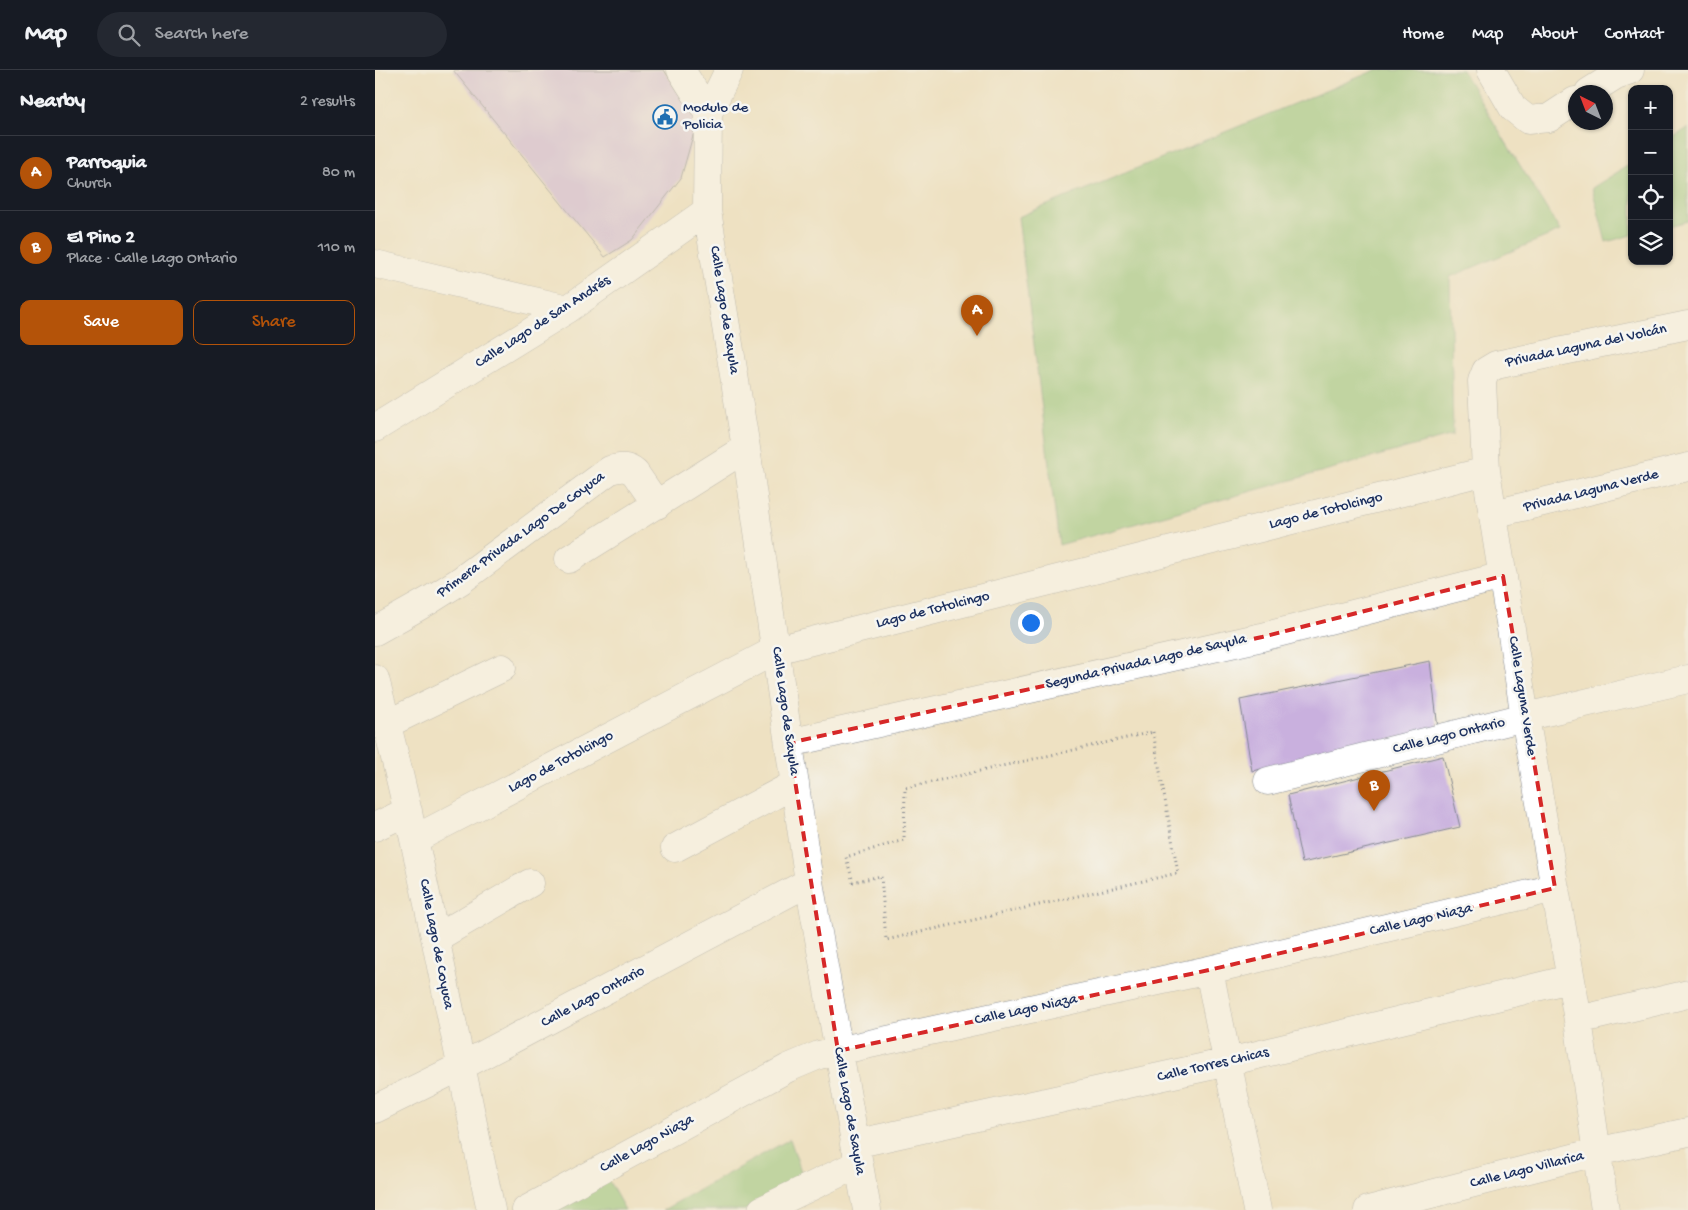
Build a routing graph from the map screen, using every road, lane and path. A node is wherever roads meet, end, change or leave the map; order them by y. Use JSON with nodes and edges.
{"nodes":[{"id":1,"x":681,"y":70,"type":"edge"},
{"id":2,"x":729,"y":70,"type":"edge"},
{"id":3,"x":1491,"y":70,"type":"edge"},
{"id":4,"x":1630,"y":70,"type":"edge"},
{"id":5,"x":1601,"y":85,"type":"edge"},
{"id":6,"x":1568,"y":106,"type":"edge"},
{"id":7,"x":708,"y":113,"type":"junction"},
{"id":8,"x":707,"y":211,"type":"junction"},
{"id":9,"x":375,"y":264,"type":"edge"},
{"id":10,"x":568,"y":309,"type":"junction"},
{"id":11,"x":1688,"y":324,"type":"edge"},
{"id":12,"x":1485,"y":372,"type":"joint"},
{"id":13,"x":375,"y":428,"type":"edge"},
{"id":14,"x":746,"y":448,"type":"junction"},
{"id":15,"x":1688,"y":467,"type":"edge"},
{"id":16,"x":1487,"y":471,"type":"junction"},
{"id":17,"x":657,"y":505,"type":"junction"},
{"id":18,"x":1493,"y":514,"type":"junction"},
{"id":19,"x":569,"y":559,"type":"dead end"},
{"id":20,"x":1503,"y":576,"type":"junction"},
{"id":21,"x":375,"y":631,"type":"edge"},
{"id":22,"x":776,"y":650,"type":"junction"},
{"id":23,"x":502,"y":668,"type":"dead end"},
{"id":24,"x":375,"y":679,"type":"edge"},
{"id":25,"x":1688,"y":679,"type":"edge"},
{"id":26,"x":1525,"y":717,"type":"junction"},
{"id":27,"x":387,"y":724,"type":"junction"},
{"id":28,"x":789,"y":743,"type":"junction"},
{"id":29,"x":1269,"y":781,"type":"dead end"},
{"id":30,"x":795,"y":784,"type":"junction"},
{"id":31,"x":408,"y":811,"type":"junction"},
{"id":32,"x":375,"y":828,"type":"edge"},
{"id":33,"x":415,"y":839,"type":"junction"},
{"id":34,"x":675,"y":848,"type":"dead end"},
{"id":35,"x":809,"y":882,"type":"junction"},
{"id":36,"x":853,"y":882,"type":"joint"},
{"id":37,"x":530,"y":883,"type":"dead end"},
{"id":38,"x":1555,"y":888,"type":"junction"},
{"id":39,"x":436,"y":938,"type":"junction"},
{"id":40,"x":1209,"y":970,"type":"junction"},
{"id":41,"x":1570,"y":979,"type":"junction"},
{"id":42,"x":1688,"y":994,"type":"edge"},
{"id":43,"x":1578,"y":1020,"type":"junction"},
{"id":44,"x":838,"y":1051,"type":"junction"},
{"id":45,"x":1228,"y":1062,"type":"junction"},
{"id":46,"x":461,"y":1067,"type":"junction"},
{"id":47,"x":375,"y":1109,"type":"edge"},
{"id":48,"x":1688,"y":1132,"type":"edge"},
{"id":49,"x":1596,"y":1152,"type":"junction"},
{"id":50,"x":856,"y":1154,"type":"junction"},
{"id":51,"x":491,"y":1210,"type":"edge"},
{"id":52,"x":525,"y":1210,"type":"edge"},
{"id":53,"x":762,"y":1210,"type":"edge"},
{"id":54,"x":867,"y":1210,"type":"edge"},
{"id":55,"x":1257,"y":1210,"type":"edge"},
{"id":56,"x":1368,"y":1210,"type":"edge"},
{"id":57,"x":1605,"y":1210,"type":"edge"}],
"edges":[{"from":1,"to":7,"type":"street"},
{"from":2,"to":7,"type":"street"},
{"from":3,"to":6,"type":"street"},
{"from":4,"to":5,"type":"street"},
{"from":7,"to":8,"type":"street","name":"Calle Lago de Sayula"},
{"from":8,"to":10,"type":"street","name":"Calle Lago de San Andrés"},
{"from":8,"to":14,"type":"street","name":"Calle Lago de Sayula"},
{"from":9,"to":10,"type":"street"},
{"from":10,"to":13,"type":"street","name":"Calle Lago de San Andrés"},
{"from":11,"to":12,"type":"street","name":"Privada Laguna del Volcán"},
{"from":12,"to":16,"type":"street","name":"Calle Laguna Verde"},
{"from":14,"to":17,"type":"street"},
{"from":14,"to":22,"type":"street","name":"Calle Lago de Sayula"},
{"from":15,"to":18,"type":"street","name":"Privada Laguna Verde"},
{"from":16,"to":18,"type":"street","name":"Calle Laguna Verde"},
{"from":16,"to":22,"type":"street","name":"Lago de Totolcingo"},
{"from":17,"to":19,"type":"street"},
{"from":17,"to":21,"type":"street","name":"Primera Privada Lago De Coyuca"},
{"from":18,"to":20,"type":"street","name":"Calle Laguna Verde"},
{"from":20,"to":26,"type":"street","name":"Calle Laguna Verde"},
{"from":20,"to":28,"type":"street","name":"Segunda Privada Lago de Sayula"},
{"from":22,"to":28,"type":"street","name":"Calle Lago de Sayula"},
{"from":22,"to":33,"type":"street","name":"Lago de Totolcingo"},
{"from":23,"to":27,"type":"street"},
{"from":24,"to":27,"type":"street","name":"Calle Lago de Coyuca"},
{"from":25,"to":26,"type":"street","name":"Calle Lago Ontario"},
{"from":26,"to":29,"type":"street","name":"Calle Lago Ontario"},
{"from":26,"to":38,"type":"street","name":"Calle Laguna Verde"},
{"from":27,"to":31,"type":"street","name":"Calle Lago de Coyuca"},
{"from":28,"to":30,"type":"street","name":"Calle Lago de Sayula"},
{"from":30,"to":34,"type":"street"},
{"from":30,"to":35,"type":"street","name":"Calle Lago de Sayula"},
{"from":31,"to":32,"type":"street"},
{"from":31,"to":33,"type":"street","name":"Calle Lago de Coyuca"},
{"from":33,"to":39,"type":"street","name":"Calle Lago de Coyuca"},
{"from":35,"to":44,"type":"street","name":"Calle Lago de Sayula"},
{"from":35,"to":46,"type":"street","name":"Calle Lago Ontario"},
{"from":36,"to":36,"type":"path"},
{"from":37,"to":39,"type":"street"},
{"from":38,"to":40,"type":"street","name":"Calle Lago Niaza"},
{"from":38,"to":41,"type":"street","name":"Calle Laguna Verde"},
{"from":39,"to":46,"type":"street","name":"Calle Lago de Coyuca"},
{"from":40,"to":44,"type":"street","name":"Calle Lago Niaza"},
{"from":40,"to":45,"type":"street"},
{"from":41,"to":43,"type":"street","name":"Calle Laguna Verde"},
{"from":41,"to":45,"type":"street","name":"Calle Torres Chicas"},
{"from":42,"to":43,"type":"street"},
{"from":43,"to":49,"type":"street","name":"Calle Laguna Verde"},
{"from":44,"to":50,"type":"street","name":"Calle Lago de Sayula"},
{"from":44,"to":52,"type":"street","name":"Calle Lago Niaza"},
{"from":45,"to":50,"type":"street","name":"Calle Torres Chicas"},
{"from":45,"to":55,"type":"street"},
{"from":46,"to":47,"type":"street","name":"Calle Lago Ontario"},
{"from":46,"to":51,"type":"street","name":"Calle Lago de Coyuca"},
{"from":48,"to":49,"type":"street","name":"Calle Lago Villarica"},
{"from":49,"to":56,"type":"street","name":"Calle Lago Villarica"},
{"from":49,"to":57,"type":"street","name":"Calle Laguna Verde"},
{"from":50,"to":53,"type":"street","name":"Calle Torres Chicas"},
{"from":50,"to":54,"type":"street","name":"Calle Lago de Sayula"}]}
